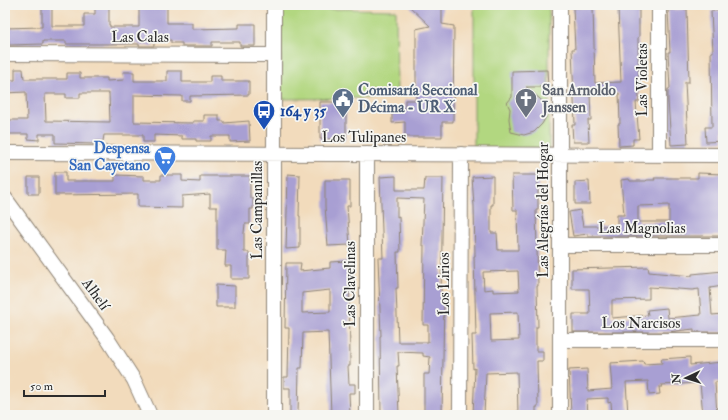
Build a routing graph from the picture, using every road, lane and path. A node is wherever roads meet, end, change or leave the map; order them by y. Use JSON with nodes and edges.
{"nodes":[{"id":1,"x":274,"y":5,"type":"edge"},
{"id":2,"x":560,"y":5,"type":"edge"},
{"id":3,"x":659,"y":5,"type":"edge"},
{"id":4,"x":5,"y":54,"type":"edge"},
{"id":5,"x":274,"y":55,"type":"junction"},
{"id":6,"x":5,"y":153,"type":"edge"},
{"id":7,"x":274,"y":153,"type":"junction"},
{"id":8,"x":367,"y":154,"type":"junction"},
{"id":9,"x":461,"y":154,"type":"junction"},
{"id":10,"x":560,"y":154,"type":"junction"},
{"id":11,"x":659,"y":154,"type":"junction"},
{"id":12,"x":723,"y":155,"type":"edge"},
{"id":13,"x":5,"y":198,"type":"edge"},
{"id":14,"x":560,"y":245,"type":"junction"},
{"id":15,"x":723,"y":245,"type":"edge"},
{"id":16,"x":560,"y":340,"type":"junction"},
{"id":17,"x":723,"y":340,"type":"edge"},
{"id":18,"x":150,"y":415,"type":"edge"},
{"id":19,"x":274,"y":415,"type":"edge"},
{"id":20,"x":367,"y":415,"type":"edge"},
{"id":21,"x":460,"y":415,"type":"edge"},
{"id":22,"x":560,"y":415,"type":"edge"}],
"edges":[{"from":1,"to":5,"type":"street","name":"Las Campanillas"},
{"from":2,"to":10,"type":"street","name":"Las Alegrías del Hogar"},
{"from":3,"to":11,"type":"street","name":"Las Violetas"},
{"from":4,"to":5,"type":"street","name":"Las Calas"},
{"from":5,"to":7,"type":"street","name":"Las Campanillas"},
{"from":6,"to":7,"type":"street","name":"Los Tulipanes"},
{"from":7,"to":8,"type":"street","name":"Los Tulipanes"},
{"from":7,"to":19,"type":"street","name":"Las Campanillas"},
{"from":8,"to":9,"type":"street","name":"Los Tulipanes"},
{"from":8,"to":20,"type":"street","name":"Las Clavelinas"},
{"from":9,"to":10,"type":"street","name":"Los Tulipanes"},
{"from":9,"to":21,"type":"street","name":"Los Lirios"},
{"from":10,"to":11,"type":"street","name":"Los Tulipanes"},
{"from":10,"to":14,"type":"street","name":"Las Alegrías del Hogar"},
{"from":11,"to":12,"type":"street","name":"Los Tulipanes"},
{"from":13,"to":18,"type":"street","name":"Alhelí"},
{"from":14,"to":15,"type":"street","name":"Las Magnolias"},
{"from":14,"to":16,"type":"street","name":"Las Alegrías del Hogar"},
{"from":16,"to":17,"type":"street","name":"Los Narcisos"},
{"from":16,"to":22,"type":"street","name":"Las Alegrías del Hogar"}]}
